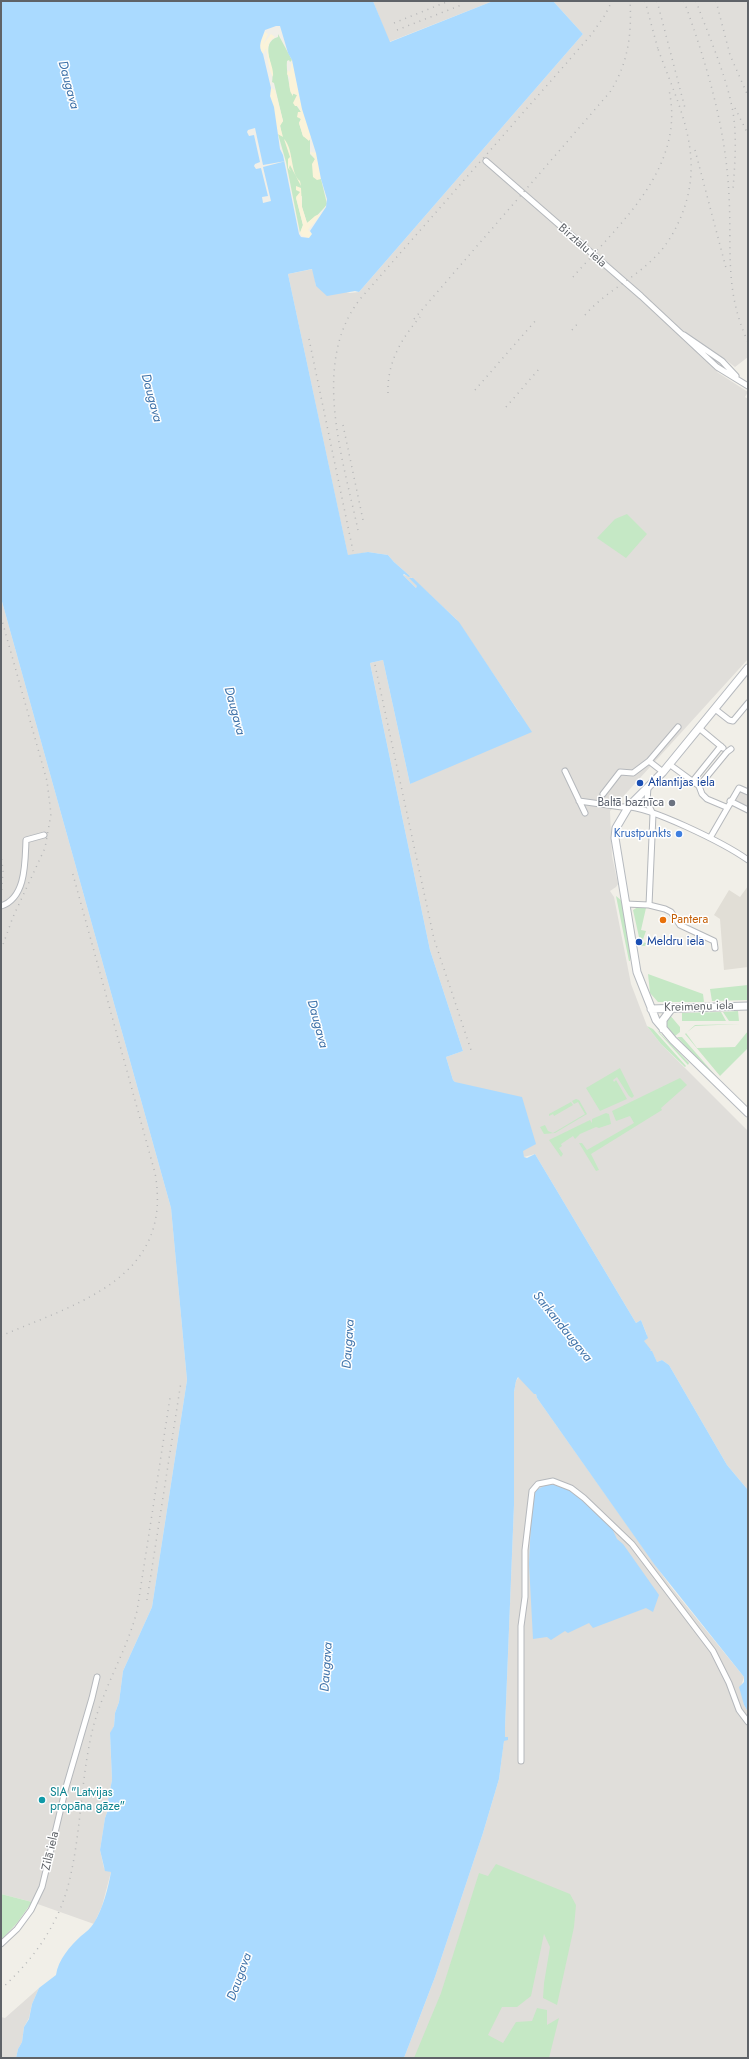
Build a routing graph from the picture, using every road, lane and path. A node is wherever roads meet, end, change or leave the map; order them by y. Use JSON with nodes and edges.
{"nodes":[{"id":1,"x":486,"y":161,"type":"dead end"},
{"id":2,"x":748,"y":386,"type":"edge"},
{"id":3,"x":748,"y":669,"type":"edge"},
{"id":4,"x":747,"y":706,"type":"edge"},
{"id":5,"x":715,"y":709,"type":"junction"},
{"id":6,"x":678,"y":727,"type":"dead end"},
{"id":7,"x":699,"y":728,"type":"junction"},
{"id":8,"x":721,"y":746,"type":"junction"},
{"id":9,"x":650,"y":761,"type":"junction"},
{"id":10,"x":669,"y":764,"type":"junction"},
{"id":11,"x":565,"y":771,"type":"dead end"},
{"id":12,"x":663,"y":772,"type":"junction"},
{"id":13,"x":692,"y":782,"type":"junction"},
{"id":14,"x":699,"y":786,"type":"junction"},
{"id":15,"x":648,"y":787,"type":"junction"},
{"id":16,"x":748,"y":792,"type":"edge"},
{"id":17,"x":602,"y":794,"type":"dead end"},
{"id":18,"x":579,"y":801,"type":"junction"},
{"id":19,"x":730,"y":802,"type":"junction"},
{"id":20,"x":629,"y":806,"type":"junction"},
{"id":21,"x":726,"y":807,"type":"junction"},
{"id":22,"x":748,"y":810,"type":"edge"},
{"id":23,"x":585,"y":814,"type":"dead end"},
{"id":24,"x":653,"y":814,"type":"junction"},
{"id":25,"x":44,"y":835,"type":"dead end"},
{"id":26,"x":710,"y":838,"type":"junction"},
{"id":27,"x":748,"y":860,"type":"edge"},
{"id":28,"x":626,"y":904,"type":"junction"},
{"id":29,"x":649,"y":905,"type":"junction"},
{"id":30,"x":1,"y":906,"type":"edge"},
{"id":31,"x":715,"y":948,"type":"dead end"},
{"id":32,"x":748,"y":1006,"type":"edge"},
{"id":33,"x":672,"y":1008,"type":"junction"},
{"id":34,"x":651,"y":1009,"type":"junction"},
{"id":35,"x":663,"y":1030,"type":"junction"},
{"id":36,"x":748,"y":1113,"type":"edge"},
{"id":37,"x":97,"y":1677,"type":"dead end"},
{"id":38,"x":748,"y":1722,"type":"edge"},
{"id":39,"x":521,"y":1761,"type":"dead end"},
{"id":40,"x":1,"y":1944,"type":"edge"}],
"edges":[{"from":1,"to":2,"type":"street","name":"Birztalu iela"},
{"from":3,"to":5,"type":"main road"},
{"from":4,"to":5,"type":"street"},
{"from":5,"to":7,"type":"main road"},
{"from":6,"to":9,"type":"street"},
{"from":7,"to":8,"type":"street"},
{"from":7,"to":10,"type":"main road"},
{"from":8,"to":13,"type":"street"},
{"from":8,"to":14,"type":"street"},
{"from":9,"to":12,"type":"street"},
{"from":9,"to":17,"type":"street"},
{"from":10,"to":12,"type":"main road"},
{"from":10,"to":13,"type":"street"},
{"from":11,"to":18,"type":"street"},
{"from":12,"to":15,"type":"main road"},
{"from":13,"to":14,"type":"street"},
{"from":14,"to":21,"type":"street"},
{"from":15,"to":20,"type":"main road"},
{"from":15,"to":24,"type":"street"},
{"from":16,"to":19,"type":"street"},
{"from":18,"to":20,"type":"street"},
{"from":18,"to":23,"type":"street"},
{"from":19,"to":21,"type":"street"},
{"from":19,"to":22,"type":"street"},
{"from":20,"to":24,"type":"street"},
{"from":20,"to":28,"type":"main road"},
{"from":21,"to":26,"type":"street"},
{"from":24,"to":26,"type":"street"},
{"from":24,"to":29,"type":"street"},
{"from":25,"to":30,"type":"street"},
{"from":26,"to":27,"type":"street"},
{"from":28,"to":29,"type":"street"},
{"from":28,"to":34,"type":"main road"},
{"from":29,"to":31,"type":"street"},
{"from":32,"to":33,"type":"main road","name":"Kreimeņu iela"},
{"from":33,"to":34,"type":"main road","name":"Kreimeņu iela"},
{"from":33,"to":35,"type":"main road"},
{"from":34,"to":35,"type":"main road"},
{"from":35,"to":36,"type":"main road"},
{"from":37,"to":40,"type":"street","name":"Zilā iela"},
{"from":38,"to":39,"type":"street"}]}
